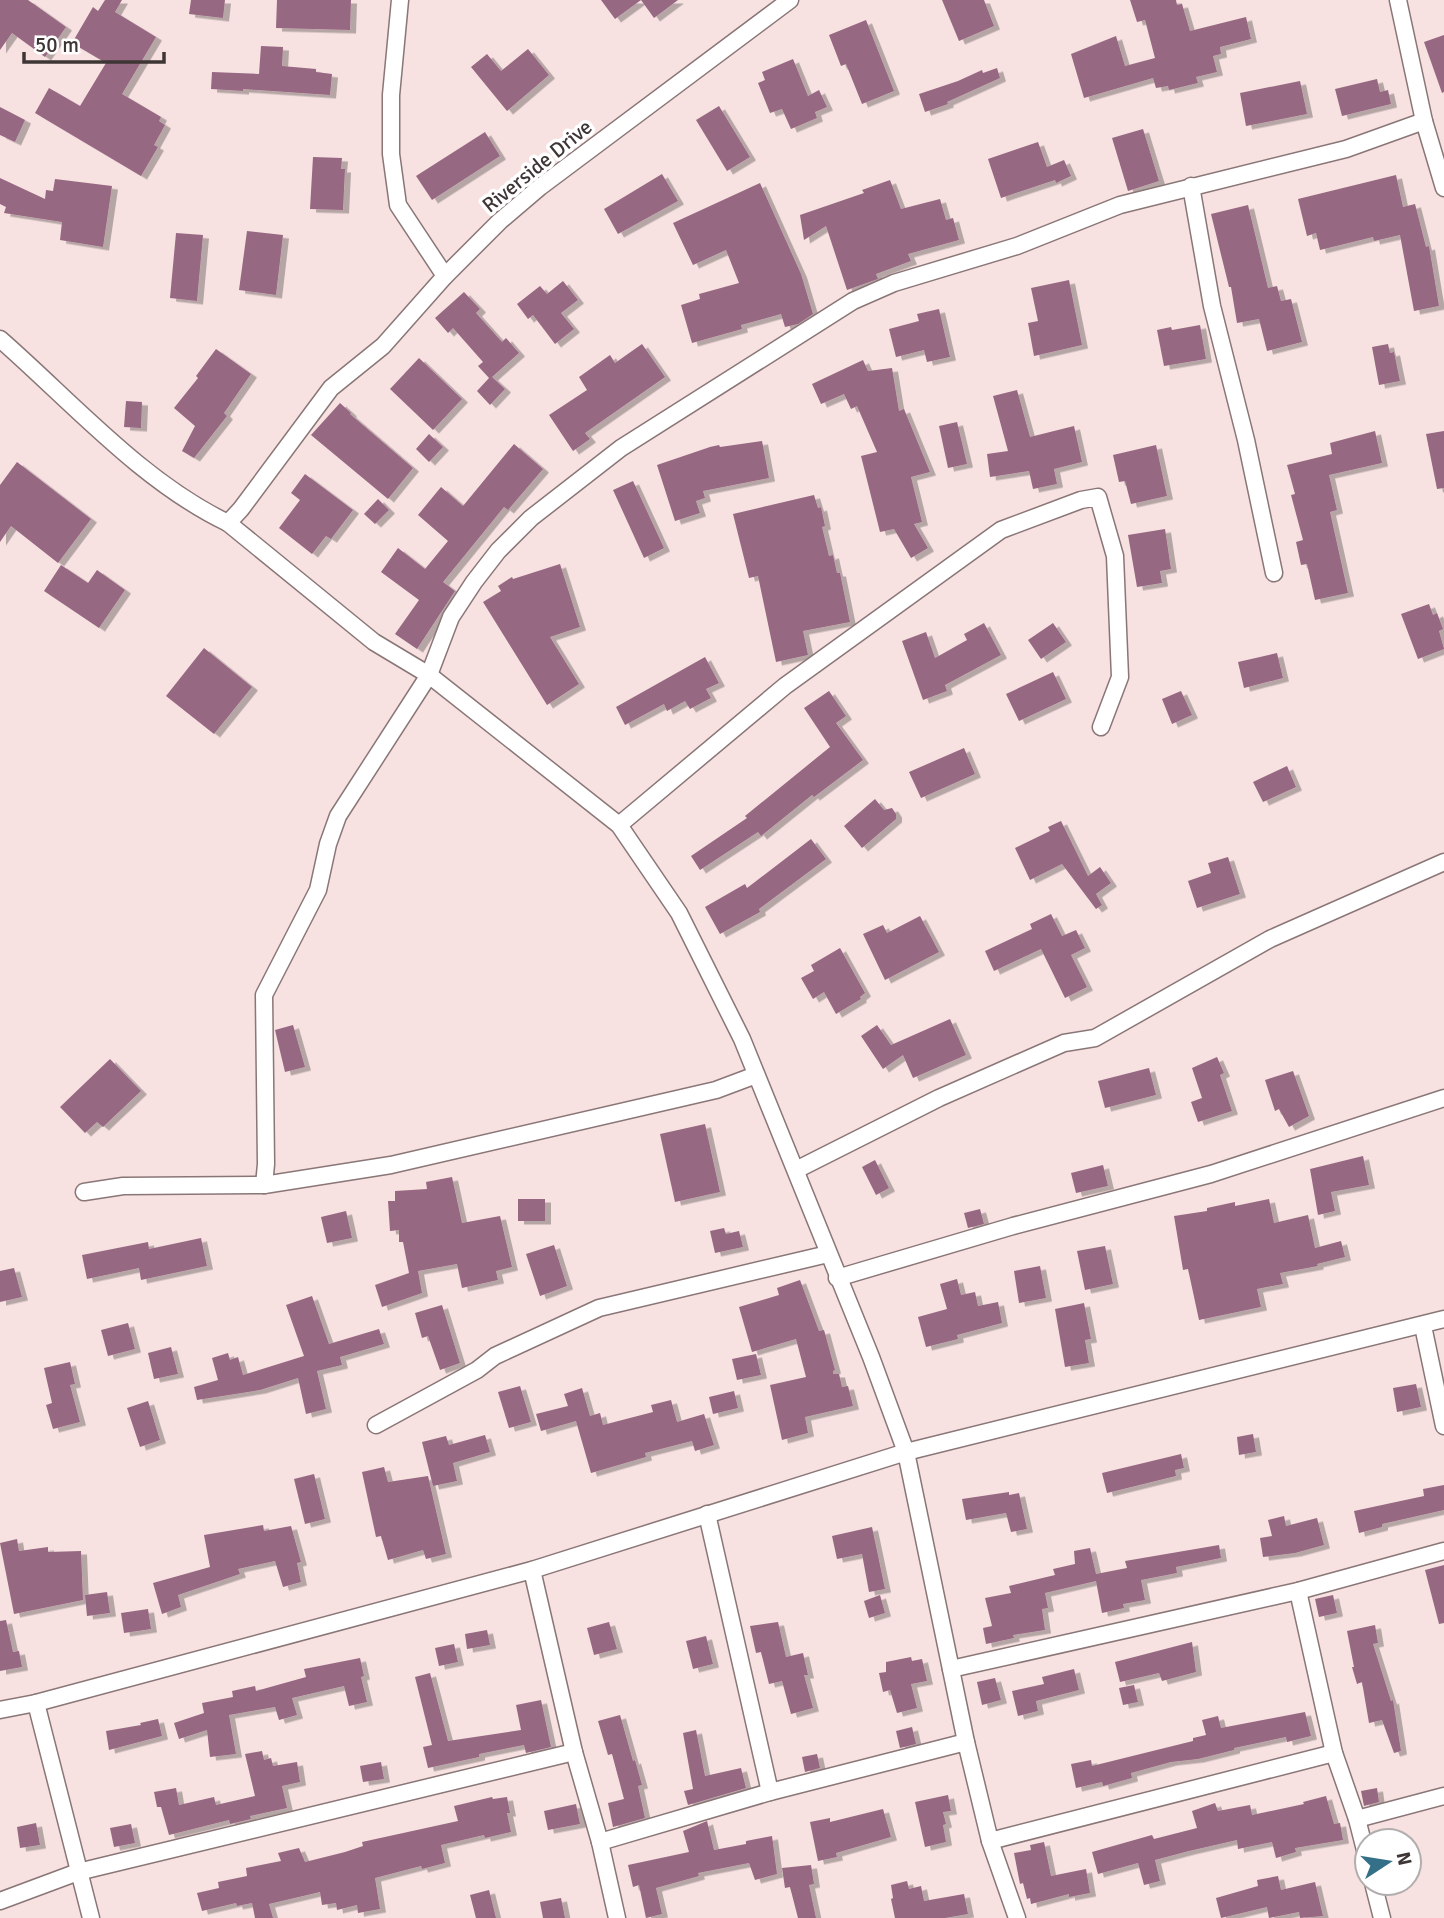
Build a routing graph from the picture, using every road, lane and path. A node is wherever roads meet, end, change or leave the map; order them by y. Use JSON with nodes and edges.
{"nodes":[{"id":1,"x":400,"y":0,"type":"edge"},
{"id":2,"x":790,"y":0,"type":"edge"},
{"id":3,"x":1398,"y":0,"type":"edge"},
{"id":4,"x":1424,"y":121,"type":"junction"},
{"id":5,"x":1191,"y":186,"type":"junction"},
{"id":6,"x":1444,"y":188,"type":"edge"},
{"id":7,"x":445,"y":276,"type":"junction"},
{"id":8,"x":0,"y":339,"type":"edge"},
{"id":9,"x":228,"y":523,"type":"junction"},
{"id":10,"x":1274,"y":573,"type":"dead end"},
{"id":11,"x":429,"y":675,"type":"junction"},
{"id":12,"x":1101,"y":727,"type":"dead end"},
{"id":13,"x":619,"y":825,"type":"junction"},
{"id":14,"x":1444,"y":862,"type":"edge"},
{"id":15,"x":757,"y":1075,"type":"junction"},
{"id":16,"x":1444,"y":1098,"type":"edge"},
{"id":17,"x":796,"y":1170,"type":"junction"},
{"id":18,"x":264,"y":1185,"type":"junction"},
{"id":19,"x":85,"y":1192,"type":"dead end"},
{"id":20,"x":828,"y":1254,"type":"junction"},
{"id":21,"x":837,"y":1278,"type":"junction"},
{"id":22,"x":1444,"y":1320,"type":"edge"},
{"id":23,"x":1423,"y":1326,"type":"junction"},
{"id":24,"x":376,"y":1424,"type":"dead end"},
{"id":25,"x":1444,"y":1426,"type":"edge"},
{"id":26,"x":906,"y":1452,"type":"junction"},
{"id":27,"x":707,"y":1514,"type":"junction"},
{"id":28,"x":1444,"y":1551,"type":"edge"},
{"id":29,"x":532,"y":1570,"type":"junction"},
{"id":30,"x":1298,"y":1591,"type":"junction"},
{"id":31,"x":951,"y":1669,"type":"junction"},
{"id":32,"x":36,"y":1703,"type":"junction"},
{"id":33,"x":1,"y":1709,"type":"edge"},
{"id":34,"x":966,"y":1742,"type":"junction"},
{"id":35,"x":574,"y":1752,"type":"junction"},
{"id":36,"x":1334,"y":1753,"type":"junction"},
{"id":37,"x":770,"y":1792,"type":"junction"},
{"id":38,"x":1444,"y":1796,"type":"edge"},
{"id":39,"x":1357,"y":1819,"type":"junction"},
{"id":40,"x":1359,"y":1827,"type":"edge"},
{"id":41,"x":990,"y":1841,"type":"junction"},
{"id":42,"x":600,"y":1842,"type":"junction"},
{"id":43,"x":78,"y":1872,"type":"junction"},
{"id":44,"x":1377,"y":1897,"type":"edge"},
{"id":45,"x":0,"y":1901,"type":"edge"},
{"id":46,"x":91,"y":1918,"type":"edge"},
{"id":47,"x":617,"y":1918,"type":"edge"},
{"id":48,"x":1016,"y":1918,"type":"edge"},
{"id":49,"x":1382,"y":1918,"type":"edge"}],
"edges":[{"from":1,"to":7,"type":"street"},
{"from":2,"to":7,"type":"street","name":"Riverside Drive"},
{"from":3,"to":4,"type":"street"},
{"from":4,"to":5,"type":"street"},
{"from":4,"to":6,"type":"street"},
{"from":5,"to":10,"type":"street"},
{"from":5,"to":11,"type":"street"},
{"from":7,"to":9,"type":"street","name":"Riverside Drive"},
{"from":8,"to":9,"type":"street"},
{"from":9,"to":11,"type":"street"},
{"from":11,"to":13,"type":"street"},
{"from":11,"to":18,"type":"street"},
{"from":12,"to":13,"type":"street"},
{"from":13,"to":15,"type":"street"},
{"from":14,"to":17,"type":"street"},
{"from":15,"to":17,"type":"street"},
{"from":15,"to":18,"type":"street"},
{"from":16,"to":21,"type":"street"},
{"from":17,"to":20,"type":"street"},
{"from":18,"to":19,"type":"street"},
{"from":20,"to":21,"type":"street"},
{"from":20,"to":24,"type":"street"},
{"from":21,"to":26,"type":"street"},
{"from":22,"to":23,"type":"street"},
{"from":23,"to":25,"type":"street"},
{"from":23,"to":26,"type":"street"},
{"from":26,"to":27,"type":"street"},
{"from":26,"to":31,"type":"street"},
{"from":27,"to":29,"type":"street"},
{"from":27,"to":37,"type":"street"},
{"from":28,"to":30,"type":"street"},
{"from":29,"to":32,"type":"street"},
{"from":29,"to":35,"type":"street"},
{"from":30,"to":31,"type":"street"},
{"from":30,"to":36,"type":"street"},
{"from":31,"to":34,"type":"street"},
{"from":32,"to":33,"type":"street"},
{"from":32,"to":43,"type":"street"},
{"from":34,"to":37,"type":"street"},
{"from":34,"to":41,"type":"street"},
{"from":35,"to":42,"type":"street"},
{"from":35,"to":43,"type":"street"},
{"from":36,"to":39,"type":"street"},
{"from":36,"to":41,"type":"street"},
{"from":37,"to":42,"type":"street"},
{"from":38,"to":39,"type":"street"},
{"from":39,"to":40,"type":"street"},
{"from":41,"to":48,"type":"street"},
{"from":42,"to":47,"type":"street"},
{"from":43,"to":45,"type":"street"},
{"from":43,"to":46,"type":"street"},
{"from":44,"to":49,"type":"street"}]}
